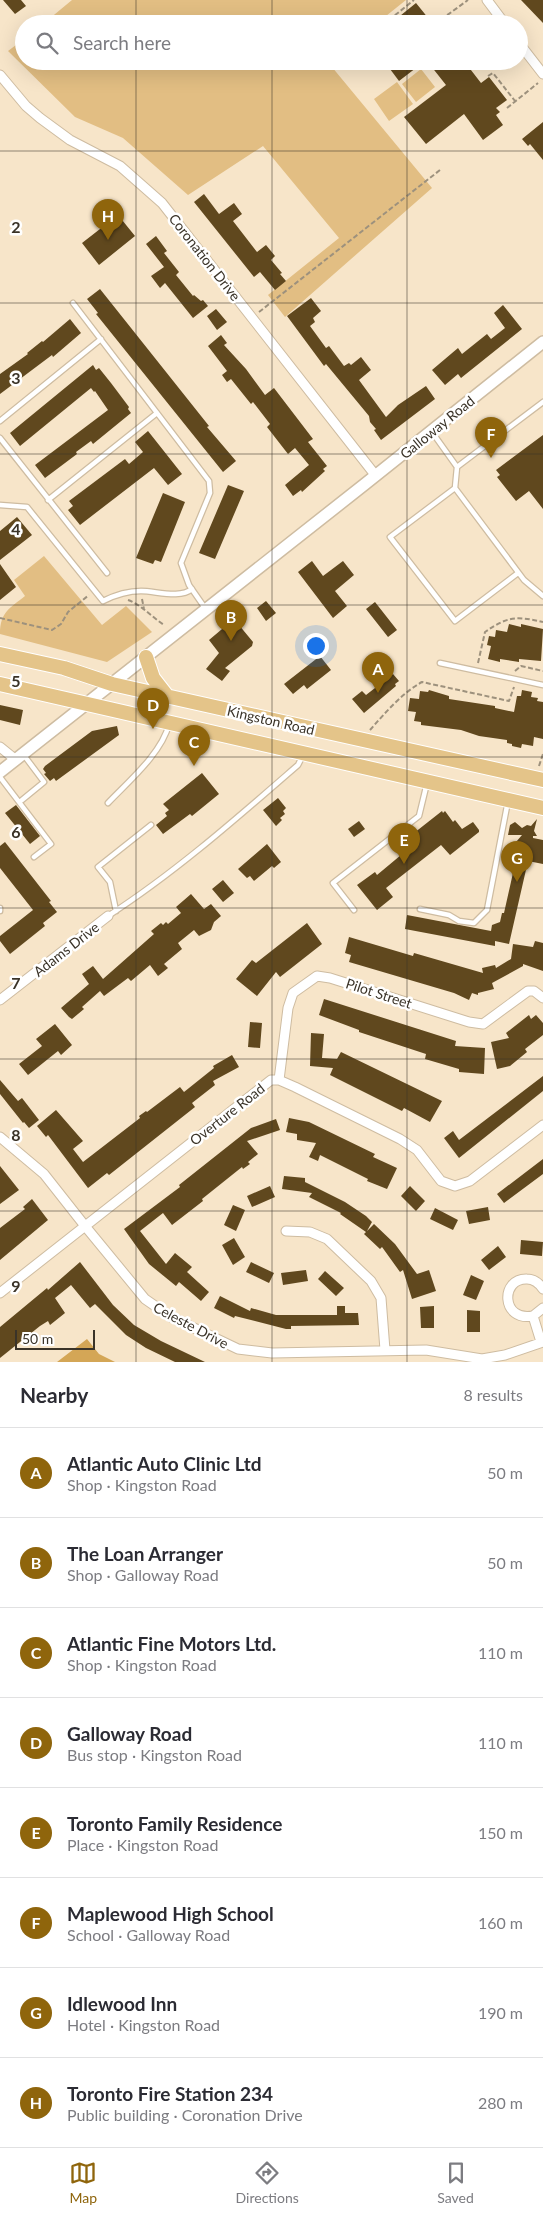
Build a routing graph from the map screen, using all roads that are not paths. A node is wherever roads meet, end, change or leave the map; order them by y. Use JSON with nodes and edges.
{"nodes":[{"id":1,"x":487,"y":0,"type":"edge"},
{"id":2,"x":498,"y":15,"type":"edge"},
{"id":3,"x":528,"y":55,"type":"edge"},
{"id":4,"x":543,"y":74,"type":"edge"},
{"id":5,"x":0,"y":75,"type":"edge"},
{"id":6,"x":72,"y":303,"type":"dead end"},
{"id":7,"x":101,"y":339,"type":"junction"},
{"id":8,"x":543,"y":342,"type":"edge"},
{"id":9,"x":543,"y":402,"type":"edge"},
{"id":10,"x":157,"y":413,"type":"junction"},
{"id":11,"x":0,"y":421,"type":"edge"},
{"id":12,"x":432,"y":431,"type":"junction"},
{"id":13,"x":0,"y":438,"type":"edge"},
{"id":14,"x":458,"y":467,"type":"junction"},
{"id":15,"x":376,"y":476,"type":"junction"},
{"id":16,"x":455,"y":488,"type":"junction"},
{"id":17,"x":48,"y":500,"type":"junction"},
{"id":18,"x":0,"y":505,"type":"edge"},
{"id":19,"x":107,"y":573,"type":"dead end"},
{"id":20,"x":518,"y":573,"type":"junction"},
{"id":21,"x":192,"y":589,"type":"junction"},
{"id":22,"x":543,"y":596,"type":"edge"},
{"id":23,"x":207,"y":610,"type":"junction"},
{"id":24,"x":0,"y":654,"type":"edge"},
{"id":25,"x":146,"y":657,"type":"junction"},
{"id":26,"x":440,"y":663,"type":"dead end"},
{"id":27,"x":0,"y":684,"type":"edge"},
{"id":28,"x":112,"y":684,"type":"junction"},
{"id":29,"x":543,"y":686,"type":"edge"},
{"id":30,"x":167,"y":696,"type":"junction"},
{"id":31,"x":87,"y":704,"type":"junction"},
{"id":32,"x":170,"y":722,"type":"junction"},
{"id":33,"x":0,"y":747,"type":"edge"},
{"id":34,"x":304,"y":753,"type":"junction"},
{"id":35,"x":20,"y":757,"type":"junction"},
{"id":36,"x":0,"y":772,"type":"edge"},
{"id":37,"x":540,"y":775,"type":"edge"},
{"id":38,"x":0,"y":777,"type":"edge"},
{"id":39,"x":427,"y":782,"type":"junction"},
{"id":40,"x":22,"y":800,"type":"dead end"},
{"id":41,"x":509,"y":800,"type":"junction"},
{"id":42,"x":108,"y":803,"type":"dead end"},
{"id":43,"x":543,"y":808,"type":"edge"},
{"id":44,"x":151,"y":825,"type":"dead end"},
{"id":45,"x":34,"y":857,"type":"dead end"},
{"id":46,"x":420,"y":909,"type":"dead end"},
{"id":47,"x":354,"y":910,"type":"dead end"},
{"id":48,"x":116,"y":911,"type":"junction"},
{"id":49,"x":108,"y":916,"type":"joint"},
{"id":50,"x":543,"y":998,"type":"edge"},
{"id":51,"x":0,"y":1000,"type":"edge"},
{"id":52,"x":279,"y":1080,"type":"junction"},
{"id":53,"x":543,"y":1125,"type":"edge"},
{"id":54,"x":0,"y":1137,"type":"edge"},
{"id":55,"x":84,"y":1226,"type":"junction"},
{"id":56,"x":286,"y":1231,"type":"dead end"},
{"id":57,"x":543,"y":1289,"type":"edge"},
{"id":58,"x":0,"y":1293,"type":"edge"},
{"id":59,"x":543,"y":1308,"type":"edge"},
{"id":60,"x":533,"y":1316,"type":"junction"},
{"id":61,"x":542,"y":1342,"type":"edge"},
{"id":62,"x":385,"y":1350,"type":"junction"}],
"edges":[{"from":1,"to":2,"type":"street"},
{"from":3,"to":4,"type":"street"},
{"from":5,"to":15,"type":"street","name":"Coronation Drive"},
{"from":6,"to":7,"type":"lane"},
{"from":7,"to":10,"type":"lane"},
{"from":7,"to":11,"type":"lane"},
{"from":8,"to":12,"type":"street","name":"Galloway Road"},
{"from":9,"to":14,"type":"lane"},
{"from":10,"to":17,"type":"lane"},
{"from":10,"to":21,"type":"lane"},
{"from":12,"to":14,"type":"lane"},
{"from":12,"to":15,"type":"street","name":"Galloway Road"},
{"from":13,"to":17,"type":"lane"},
{"from":14,"to":16,"type":"lane"},
{"from":15,"to":23,"type":"street","name":"Galloway Road"},
{"from":16,"to":20,"type":"lane"},
{"from":16,"to":20,"type":"lane"},
{"from":17,"to":19,"type":"lane"},
{"from":18,"to":21,"type":"lane"},
{"from":20,"to":22,"type":"lane"},
{"from":21,"to":23,"type":"lane"},
{"from":23,"to":25,"type":"street","name":"Galloway Road"},
{"from":24,"to":28,"type":"main road","name":"Kingston Road"},
{"from":25,"to":28,"type":"street","name":"Galloway Road"},
{"from":25,"to":30,"type":"main road"},
{"from":26,"to":29,"type":"lane"},
{"from":27,"to":31,"type":"main road","name":"Kingston Road"},
{"from":28,"to":30,"type":"main road","name":"Kingston Road"},
{"from":28,"to":31,"type":"street","name":"Galloway Road"},
{"from":30,"to":37,"type":"main road","name":"Kingston Road"},
{"from":31,"to":32,"type":"main road","name":"Kingston Road"},
{"from":31,"to":35,"type":"street","name":"Galloway Road"},
{"from":32,"to":34,"type":"main road","name":"Kingston Road"},
{"from":32,"to":42,"type":"lane"},
{"from":33,"to":35,"type":"street"},
{"from":34,"to":39,"type":"main road","name":"Kingston Road"},
{"from":34,"to":48,"type":"lane"},
{"from":35,"to":36,"type":"street","name":"Galloway Road"},
{"from":35,"to":40,"type":"lane"},
{"from":38,"to":45,"type":"lane"},
{"from":39,"to":41,"type":"main road","name":"Kingston Road"},
{"from":39,"to":47,"type":"lane"},
{"from":41,"to":43,"type":"main road","name":"Kingston Road"},
{"from":41,"to":46,"type":"lane"},
{"from":44,"to":48,"type":"lane"},
{"from":48,"to":49,"type":"lane"},
{"from":49,"to":51,"type":"street","name":"Adams Drive"},
{"from":50,"to":52,"type":"street","name":"Pilot Street"},
{"from":52,"to":53,"type":"street","name":"Overture Road"},
{"from":52,"to":55,"type":"street","name":"Overture Road"},
{"from":54,"to":55,"type":"street","name":"Celeste Drive"},
{"from":55,"to":58,"type":"street","name":"Overture Road"},
{"from":55,"to":62,"type":"street","name":"Celeste Drive"},
{"from":56,"to":62,"type":"street"},
{"from":57,"to":60,"type":"street"},
{"from":59,"to":60,"type":"street"},
{"from":60,"to":61,"type":"street"},
{"from":61,"to":62,"type":"street","name":"Celeste Drive"}]}
